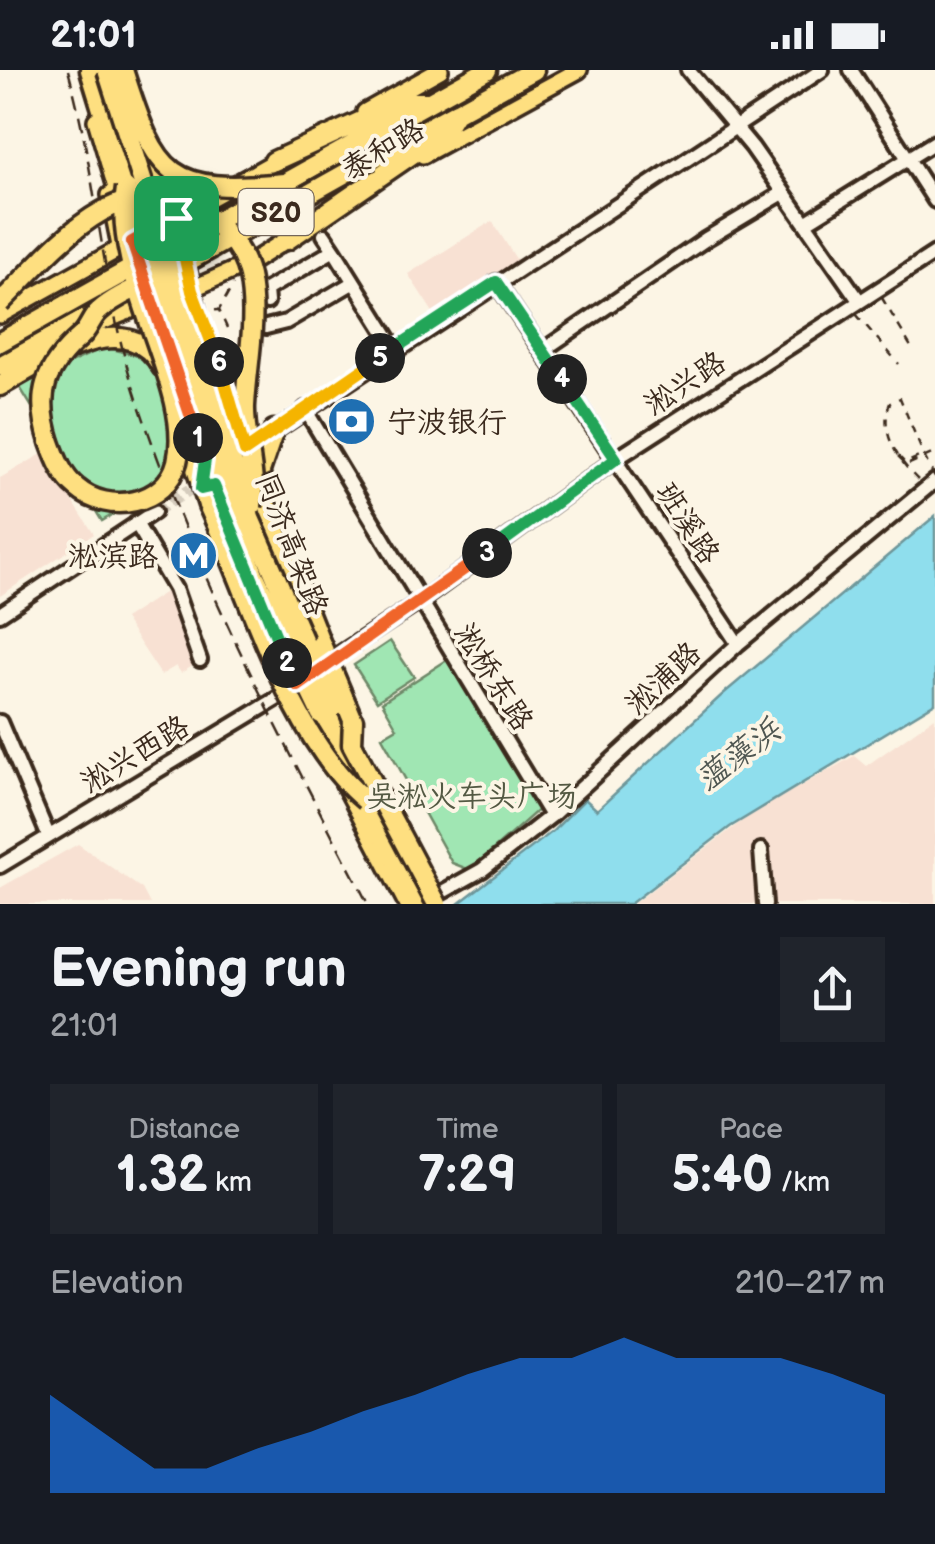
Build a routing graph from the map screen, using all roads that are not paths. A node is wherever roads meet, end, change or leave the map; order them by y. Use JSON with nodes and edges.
{"nodes":[{"id":1,"x":82,"y":70,"type":"edge"},
{"id":2,"x":90,"y":70,"type":"edge"},
{"id":3,"x":107,"y":70,"type":"edge"},
{"id":4,"x":127,"y":70,"type":"edge"},
{"id":5,"x":440,"y":70,"type":"edge"},
{"id":6,"x":487,"y":70,"type":"edge"},
{"id":7,"x":534,"y":70,"type":"edge"},
{"id":8,"x":579,"y":70,"type":"edge"},
{"id":9,"x":688,"y":70,"type":"edge"},
{"id":10,"x":822,"y":70,"type":"edge"},
{"id":11,"x":850,"y":70,"type":"edge"},
{"id":12,"x":520,"y":74,"type":"edge"},
{"id":13,"x":430,"y":102,"type":"junction"},
{"id":14,"x":456,"y":112,"type":"junction"},
{"id":15,"x":736,"y":127,"type":"junction"},
{"id":16,"x":935,"y":142,"type":"edge"},
{"id":17,"x":908,"y":157,"type":"junction"},
{"id":18,"x":274,"y":162,"type":"junction"},
{"id":19,"x":284,"y":183,"type":"junction"},
{"id":20,"x":126,"y":188,"type":"junction"},
{"id":21,"x":783,"y":193,"type":"junction"},
{"id":22,"x":935,"y":201,"type":"edge"},
{"id":23,"x":176,"y":218,"type":"junction"},
{"id":24,"x":805,"y":223,"type":"junction"},
{"id":25,"x":324,"y":235,"type":"dead end"},
{"id":26,"x":287,"y":240,"type":"junction"},
{"id":27,"x":127,"y":245,"type":"junction"},
{"id":28,"x":334,"y":250,"type":"junction"},
{"id":29,"x":935,"y":253,"type":"edge"},
{"id":30,"x":354,"y":282,"type":"junction"},
{"id":31,"x":496,"y":282,"type":"junction"},
{"id":32,"x":192,"y":291,"type":"junction"},
{"id":33,"x":152,"y":301,"type":"junction"},
{"id":34,"x":0,"y":302,"type":"edge"},
{"id":35,"x":267,"y":302,"type":"dead end"},
{"id":36,"x":853,"y":302,"type":"junction"},
{"id":37,"x":98,"y":312,"type":"junction"},
{"id":38,"x":0,"y":316,"type":"edge"},
{"id":39,"x":266,"y":327,"type":"dead end"},
{"id":40,"x":0,"y":342,"type":"edge"},
{"id":41,"x":52,"y":346,"type":"joint"},
{"id":42,"x":395,"y":348,"type":"junction"},
{"id":43,"x":542,"y":350,"type":"junction"},
{"id":44,"x":3,"y":377,"type":"edge"},
{"id":45,"x":305,"y":409,"type":"junction"},
{"id":46,"x":274,"y":430,"type":"junction"},
{"id":47,"x":239,"y":447,"type":"junction"},
{"id":48,"x":616,"y":459,"type":"junction"},
{"id":49,"x":932,"y":482,"type":"edge"},
{"id":50,"x":203,"y":492,"type":"junction"},
{"id":51,"x":266,"y":501,"type":"junction"},
{"id":52,"x":154,"y":512,"type":"tunnel mouth"},
{"id":53,"x":250,"y":518,"type":"junction"},
{"id":54,"x":136,"y":524,"type":"junction"},
{"id":55,"x":418,"y":602,"type":"junction"},
{"id":56,"x":0,"y":614,"type":"edge"},
{"id":57,"x":738,"y":644,"type":"junction"},
{"id":58,"x":200,"y":660,"type":"dead end"},
{"id":59,"x":322,"y":666,"type":"junction"},
{"id":60,"x":298,"y":686,"type":"junction"},
{"id":61,"x":0,"y":722,"type":"edge"},
{"id":62,"x":352,"y":744,"type":"junction"},
{"id":63,"x":365,"y":800,"type":"junction"},
{"id":64,"x":551,"y":816,"type":"junction"},
{"id":65,"x":48,"y":835,"type":"junction"},
{"id":66,"x":761,"y":850,"type":"dead end"},
{"id":67,"x":0,"y":866,"type":"edge"},
{"id":68,"x":438,"y":899,"type":"edge"},
{"id":69,"x":408,"y":904,"type":"edge"},
{"id":70,"x":419,"y":904,"type":"edge"},
{"id":71,"x":766,"y":904,"type":"edge"}],
"edges":[{"from":1,"to":27,"type":"main road"},
{"from":2,"to":20,"type":"highway","name":"同济高架路"},
{"from":3,"to":53,"type":"highway","name":"同济高架路","bridge":true},
{"from":4,"to":19,"type":"highway","bridge":true},
{"from":4,"to":23,"type":"main road"},
{"from":5,"to":18,"type":"main road","name":"泰和路"},
{"from":6,"to":13,"type":"highway","number":"S20"},
{"from":7,"to":12,"type":"highway","number":"S20"},
{"from":8,"to":26,"type":"main road","name":"泰和路"},
{"from":9,"to":15,"type":"street"},
{"from":10,"to":15,"type":"street"},
{"from":11,"to":17,"type":"street"},
{"from":12,"to":14,"type":"highway","number":"S20"},
{"from":13,"to":18,"type":"highway"},
{"from":13,"to":19,"type":"highway","number":"S20"},
{"from":14,"to":26,"type":"highway"},
{"from":14,"to":37,"type":"highway","number":"S20","bridge":true},
{"from":15,"to":21,"type":"street"},
{"from":15,"to":31,"type":"street"},
{"from":16,"to":17,"type":"street"},
{"from":17,"to":22,"type":"street"},
{"from":17,"to":24,"type":"street"},
{"from":18,"to":23,"type":"main road","name":"泰和路"},
{"from":19,"to":40,"type":"highway","number":"S20","bridge":true},
{"from":20,"to":37,"type":"highway","bridge":true},
{"from":20,"to":63,"type":"highway","name":"同济高架路","bridge":true},
{"from":21,"to":24,"type":"street"},
{"from":21,"to":43,"type":"street"},
{"from":23,"to":27,"type":"main road","name":"泰和路"},
{"from":23,"to":32,"type":"main road"},
{"from":24,"to":36,"type":"street"},
{"from":25,"to":28,"type":"street"},
{"from":26,"to":32,"type":"main road","name":"泰和路"},
{"from":27,"to":33,"type":"main road"},
{"from":27,"to":38,"type":"main road","name":"泰和路"},
{"from":28,"to":30,"type":"street"},
{"from":28,"to":35,"type":"street"},
{"from":29,"to":36,"type":"street","name":"淞兴路"},
{"from":30,"to":39,"type":"street"},
{"from":30,"to":42,"type":"street"},
{"from":31,"to":42,"type":"street"},
{"from":31,"to":43,"type":"street","name":"班溪路"},
{"from":32,"to":33,"type":"main road","name":"泰和路"},
{"from":32,"to":47,"type":"main road"},
{"from":33,"to":41,"type":"main road","name":"泰和路"},
{"from":33,"to":50,"type":"main road"},
{"from":34,"to":53,"type":"highway","bridge":true},
{"from":36,"to":48,"type":"street","name":"淞兴路"},
{"from":37,"to":44,"type":"highway","number":"S20"},
{"from":41,"to":44,"type":"highway"},
{"from":42,"to":45,"type":"street"},
{"from":43,"to":48,"type":"street","name":"班溪路"},
{"from":44,"to":50,"type":"highway"},
{"from":45,"to":46,"type":"street"},
{"from":45,"to":55,"type":"street","name":"淞桥东路"},
{"from":46,"to":47,"type":"street"},
{"from":46,"to":51,"type":"highway"},
{"from":47,"to":51,"type":"highway"},
{"from":47,"to":59,"type":"main road"},
{"from":48,"to":55,"type":"street","name":"淞兴路"},
{"from":48,"to":57,"type":"street","name":"班溪路"},
{"from":49,"to":57,"type":"street","name":"淞浦路"},
{"from":50,"to":60,"type":"main road"},
{"from":50,"to":63,"type":"highway","bridge":true},
{"from":51,"to":62,"type":"highway","bridge":true},
{"from":52,"to":54,"type":"street"},
{"from":53,"to":62,"type":"highway","name":"同济高架路","bridge":true},
{"from":54,"to":56,"type":"street"},
{"from":54,"to":58,"type":"street"},
{"from":55,"to":59,"type":"street","name":"淞兴路"},
{"from":55,"to":64,"type":"street","name":"淞桥东路"},
{"from":57,"to":64,"type":"street","name":"淞浦路"},
{"from":59,"to":60,"type":"street","name":"淞兴路"},
{"from":59,"to":68,"type":"main road"},
{"from":60,"to":65,"type":"street","name":"淞兴西路"},
{"from":60,"to":69,"type":"main road"},
{"from":61,"to":65,"type":"street"},
{"from":62,"to":68,"type":"highway","name":"同济高架路","bridge":true},
{"from":63,"to":70,"type":"highway","name":"同济高架路"},
{"from":64,"to":68,"type":"street","name":"淞浦路"},
{"from":65,"to":67,"type":"street","name":"淞兴西路"},
{"from":66,"to":71,"type":"street"},
{"from":68,"to":70,"type":"street","name":"淞浦路"}]}
